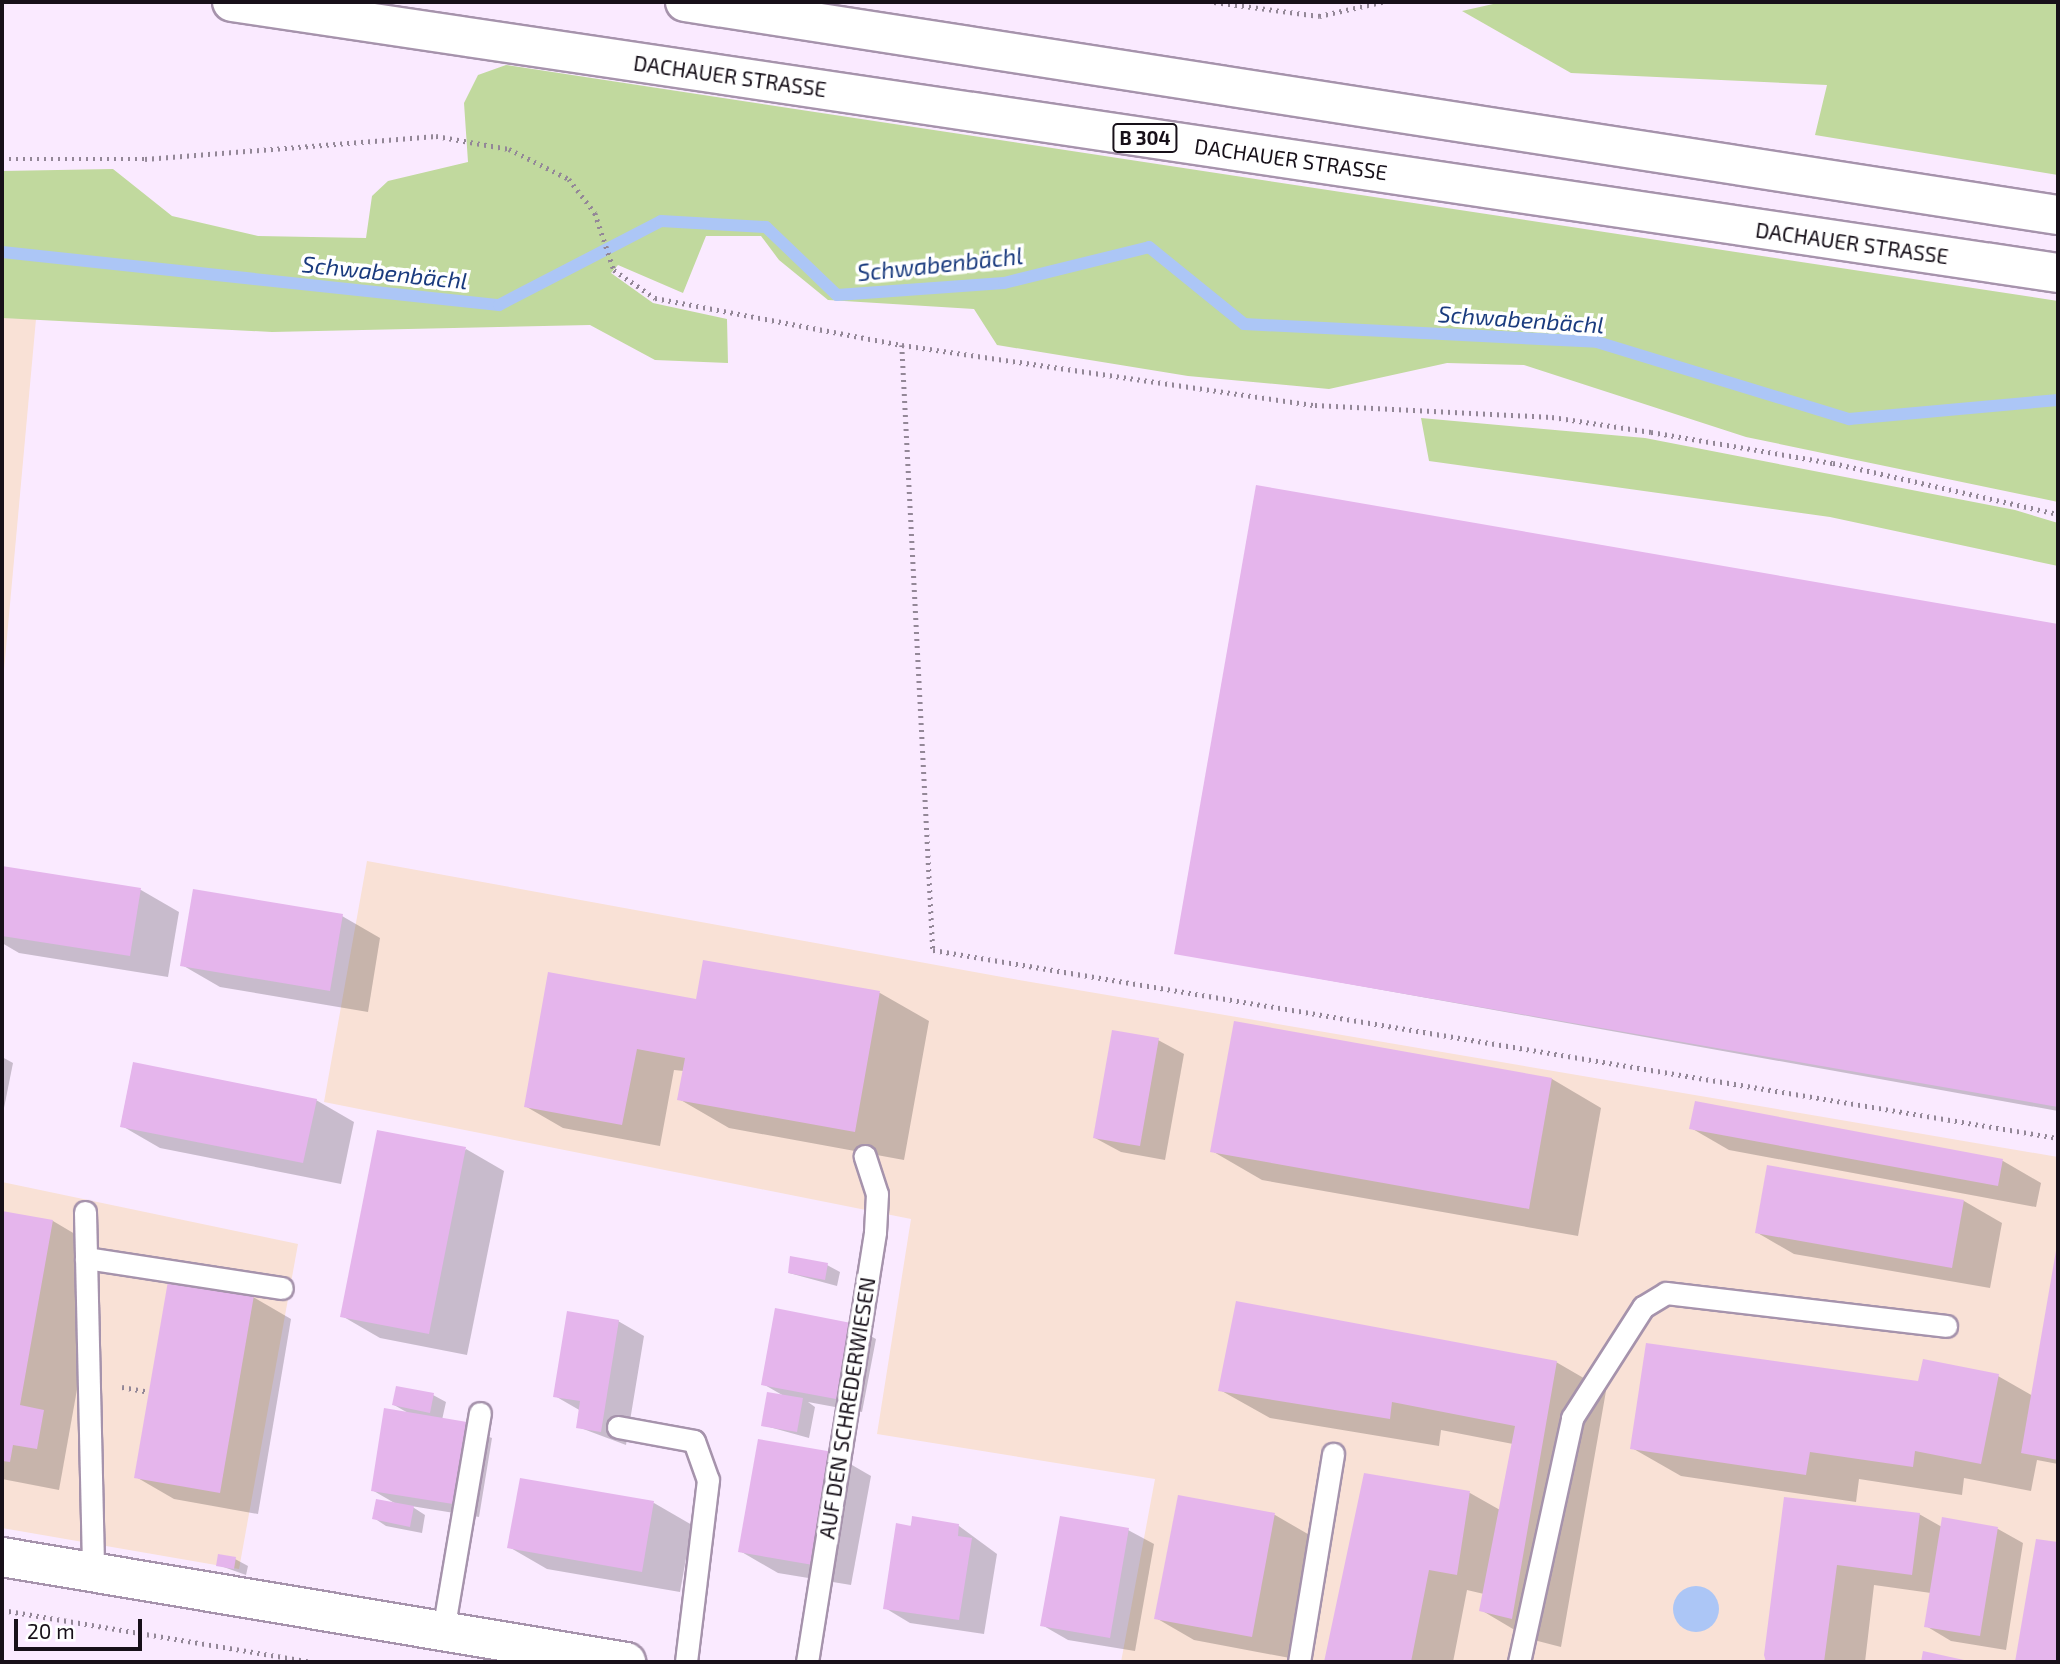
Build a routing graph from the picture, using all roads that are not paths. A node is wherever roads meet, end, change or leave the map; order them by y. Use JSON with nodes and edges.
{"nodes":[{"id":1,"x":232,"y":2,"type":"edge"},
{"id":2,"x":685,"y":2,"type":"edge"},
{"id":3,"x":2058,"y":215,"type":"edge"},
{"id":4,"x":2058,"y":274,"type":"edge"},
{"id":5,"x":865,"y":1156,"type":"dead end"},
{"id":6,"x":85,"y":1212,"type":"dead end"},
{"id":7,"x":86,"y":1258,"type":"junction"},
{"id":8,"x":282,"y":1288,"type":"dead end"},
{"id":9,"x":1946,"y":1326,"type":"dead end"},
{"id":10,"x":480,"y":1413,"type":"dead end"},
{"id":11,"x":618,"y":1427,"type":"dead end"},
{"id":12,"x":1333,"y":1454,"type":"dead end"},
{"id":13,"x":2,"y":1557,"type":"edge"},
{"id":14,"x":93,"y":1573,"type":"junction"},
{"id":15,"x":443,"y":1631,"type":"junction"},
{"id":16,"x":626,"y":1662,"type":"edge"},
{"id":17,"x":686,"y":1662,"type":"edge"},
{"id":18,"x":807,"y":1662,"type":"edge"},
{"id":19,"x":1299,"y":1662,"type":"edge"},
{"id":20,"x":1519,"y":1662,"type":"edge"}],
"edges":[{"from":1,"to":4,"type":"main road","name":"DACHAUER STRASSE","number":"B 304"},
{"from":2,"to":3,"type":"main road"},
{"from":5,"to":18,"type":"lane","name":"AUF DEN SCHREDERWIESEN"},
{"from":6,"to":7,"type":"lane"},
{"from":7,"to":8,"type":"lane"},
{"from":7,"to":14,"type":"lane"},
{"from":9,"to":20,"type":"lane"},
{"from":10,"to":15,"type":"lane"},
{"from":11,"to":17,"type":"lane"},
{"from":12,"to":19,"type":"lane"},
{"from":13,"to":14,"type":"main road"},
{"from":14,"to":15,"type":"main road"},
{"from":15,"to":16,"type":"main road"}]}
